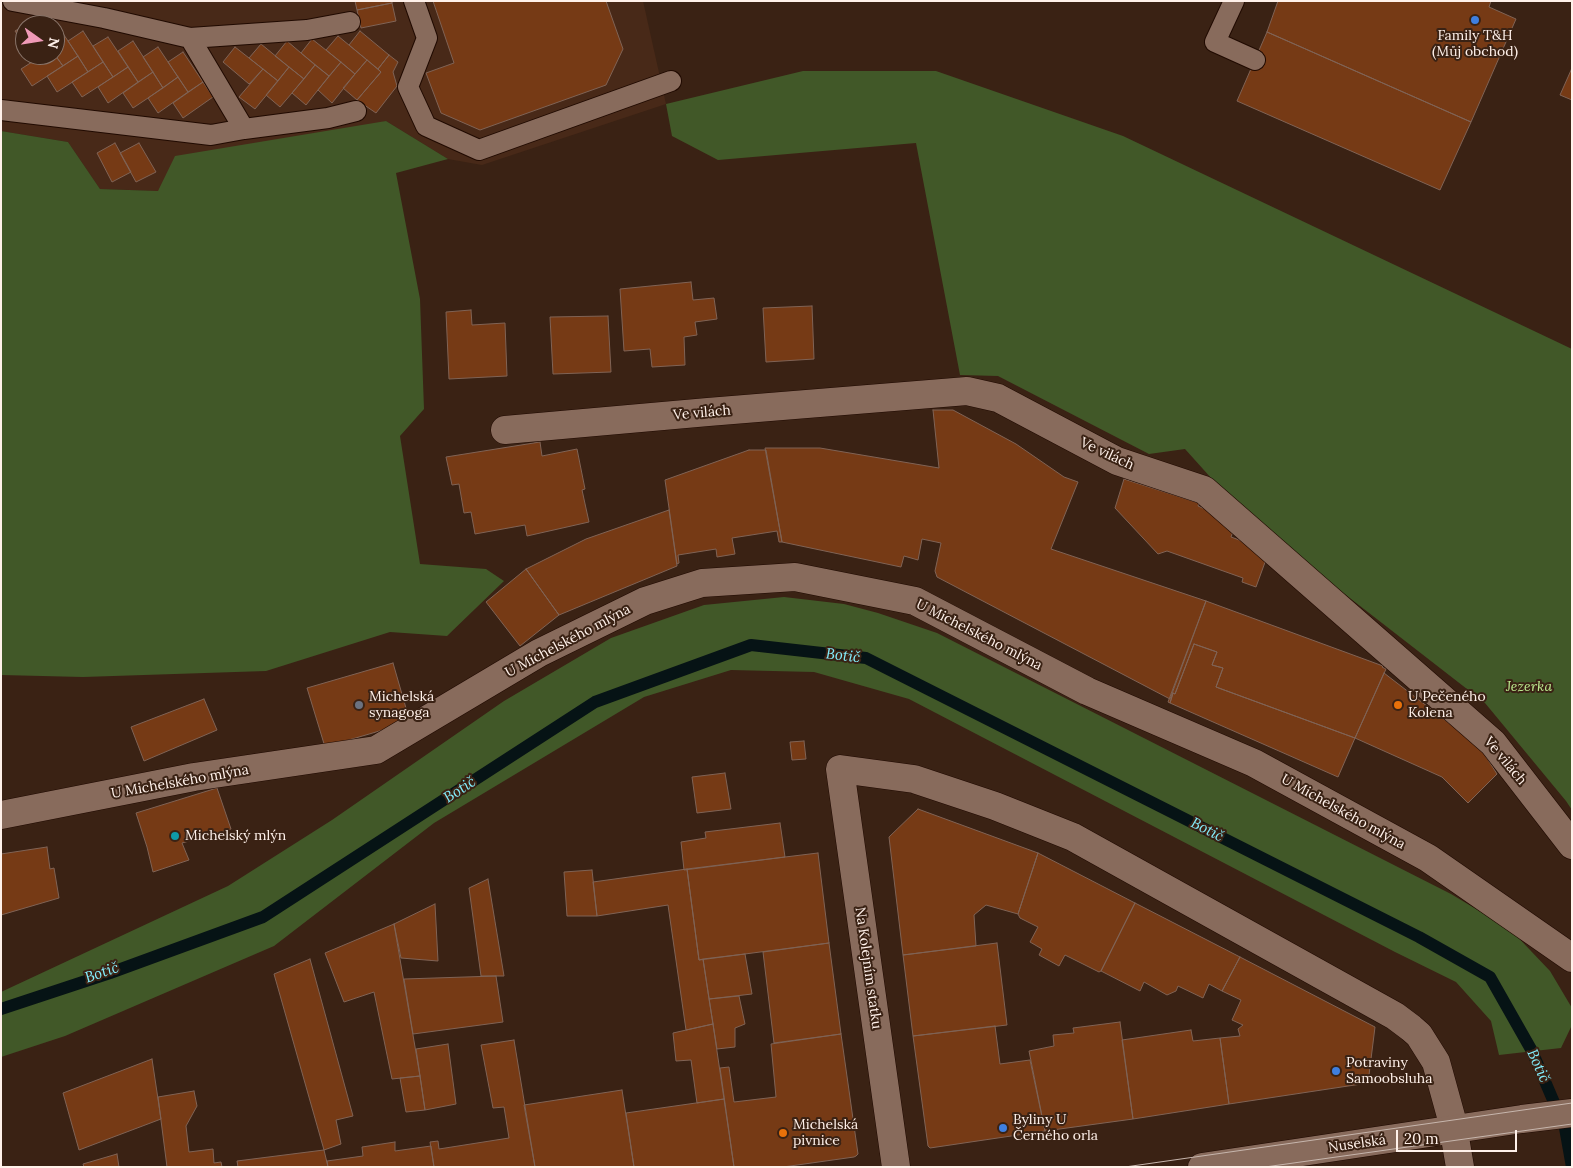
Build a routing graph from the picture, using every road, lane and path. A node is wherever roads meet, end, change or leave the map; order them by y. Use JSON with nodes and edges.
{"nodes":[{"id":1,"x":13,"y":1,"type":"edge"},
{"id":2,"x":414,"y":1,"type":"edge"},
{"id":3,"x":1234,"y":1,"type":"edge"},
{"id":4,"x":350,"y":22,"type":"dead end"},
{"id":5,"x":190,"y":38,"type":"junction"},
{"id":6,"x":1255,"y":60,"type":"dead end"},
{"id":7,"x":672,"y":81,"type":"dead end"},
{"id":8,"x":1,"y":110,"type":"edge"},
{"id":9,"x":356,"y":111,"type":"dead end"},
{"id":10,"x":244,"y":129,"type":"junction"},
{"id":11,"x":506,"y":430,"type":"dead end"},
{"id":12,"x":1,"y":815,"type":"edge"},
{"id":13,"x":1572,"y":845,"type":"edge"},
{"id":14,"x":1572,"y":958,"type":"edge"},
{"id":15,"x":1572,"y":1113,"type":"edge"},
{"id":16,"x":1454,"y":1129,"type":"junction"},
{"id":17,"x":896,"y":1167,"type":"edge"},
{"id":18,"x":1202,"y":1167,"type":"edge"},
{"id":19,"x":1460,"y":1167,"type":"edge"}],
"edges":[{"from":1,"to":5,"type":"lane"},
{"from":2,"to":7,"type":"lane"},
{"from":3,"to":6,"type":"lane"},
{"from":4,"to":5,"type":"lane"},
{"from":5,"to":10,"type":"lane"},
{"from":8,"to":10,"type":"lane"},
{"from":9,"to":10,"type":"lane"},
{"from":11,"to":13,"type":"street","name":"Ve vilách"},
{"from":12,"to":14,"type":"street","name":"U Michelského mlýna"},
{"from":15,"to":16,"type":"street","name":"Nuselská"},
{"from":16,"to":17,"type":"street","name":"Na Kolejním statku"},
{"from":16,"to":18,"type":"street","name":"Nuselská"},
{"from":16,"to":19,"type":"street"}]}
